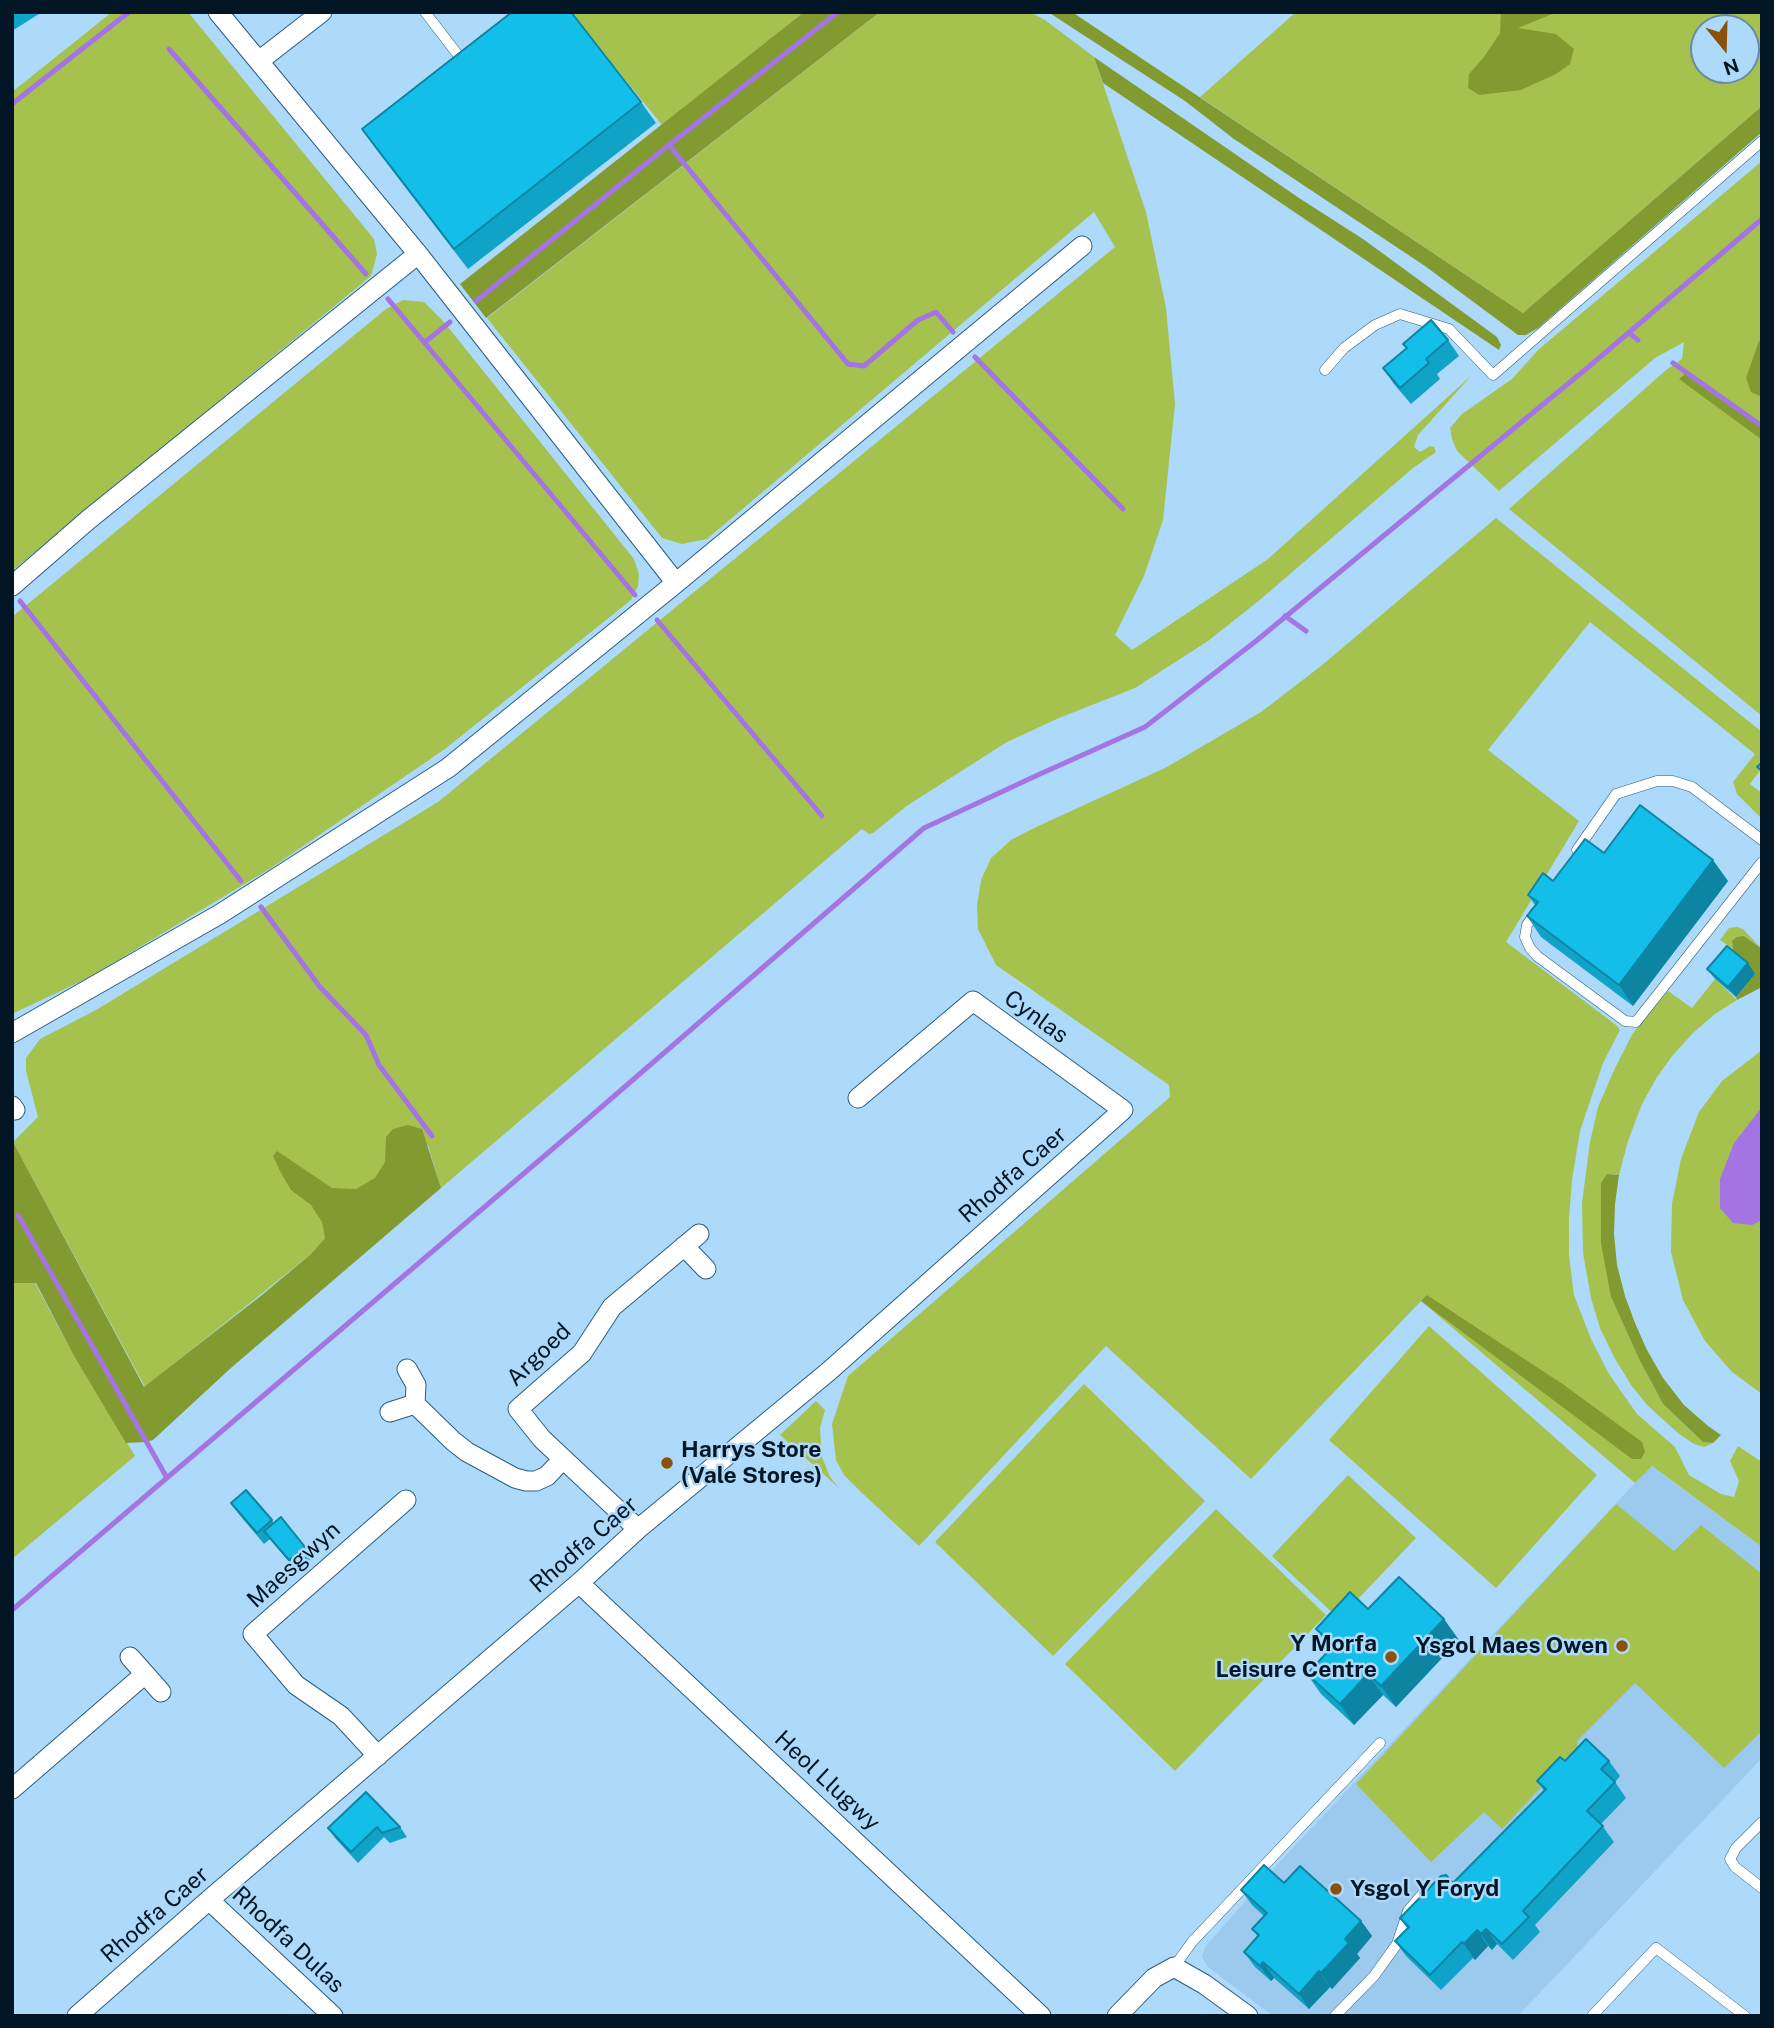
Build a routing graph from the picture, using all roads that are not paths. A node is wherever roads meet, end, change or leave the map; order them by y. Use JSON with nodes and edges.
{"nodes":[{"id":1,"x":218,"y":12,"type":"edge"},
{"id":2,"x":322,"y":12,"type":"edge"},
{"id":3,"x":425,"y":12,"type":"edge"},
{"id":4,"x":473,"y":58,"type":"edge"},
{"id":5,"x":259,"y":61,"type":"junction"},
{"id":6,"x":1762,"y":141,"type":"edge"},
{"id":7,"x":1082,"y":246,"type":"dead end"},
{"id":8,"x":418,"y":254,"type":"junction"},
{"id":9,"x":1325,"y":370,"type":"dead end"},
{"id":10,"x":677,"y":583,"type":"junction"},
{"id":11,"x":12,"y":586,"type":"edge"},
{"id":12,"x":1762,"y":840,"type":"edge"},
{"id":13,"x":1571,"y":859,"type":"edge"},
{"id":14,"x":1762,"y":862,"type":"edge"},
{"id":15,"x":1542,"y":903,"type":"edge"},
{"id":16,"x":12,"y":1032,"type":"edge"},
{"id":17,"x":859,"y":1098,"type":"dead end"},
{"id":18,"x":1123,"y":1110,"type":"joint"},
{"id":19,"x":706,"y":1269,"type":"dead end"},
{"id":20,"x":407,"y":1369,"type":"dead end"},
{"id":21,"x":415,"y":1404,"type":"junction"},
{"id":22,"x":390,"y":1412,"type":"dead end"},
{"id":23,"x":563,"y":1459,"type":"junction"},
{"id":24,"x":406,"y":1500,"type":"dead end"},
{"id":25,"x":638,"y":1529,"type":"junction"},
{"id":26,"x":579,"y":1583,"type":"junction"},
{"id":27,"x":131,"y":1657,"type":"dead end"},
{"id":28,"x":145,"y":1674,"type":"junction"},
{"id":29,"x":162,"y":1692,"type":"dead end"},
{"id":30,"x":1380,"y":1743,"type":"dead end"},
{"id":31,"x":378,"y":1756,"type":"junction"},
{"id":32,"x":12,"y":1789,"type":"edge"},
{"id":33,"x":1762,"y":1822,"type":"edge"},
{"id":34,"x":1454,"y":1885,"type":"edge"},
{"id":35,"x":1762,"y":1888,"type":"edge"},
{"id":36,"x":209,"y":1900,"type":"junction"},
{"id":37,"x":1174,"y":1967,"type":"junction"},
{"id":38,"x":329,"y":2014,"type":"edge"},
{"id":39,"x":1594,"y":2015,"type":"edge"},
{"id":40,"x":77,"y":2016,"type":"edge"},
{"id":41,"x":1041,"y":2016,"type":"edge"},
{"id":42,"x":1117,"y":2016,"type":"edge"},
{"id":43,"x":1248,"y":2016,"type":"edge"},
{"id":44,"x":1335,"y":2016,"type":"edge"},
{"id":45,"x":1745,"y":2016,"type":"edge"}],
"edges":[{"from":1,"to":5,"type":"street"},
{"from":2,"to":5,"type":"street"},
{"from":3,"to":4,"type":"lane"},
{"from":5,"to":8,"type":"street"},
{"from":6,"to":9,"type":"lane"},
{"from":7,"to":10,"type":"street"},
{"from":8,"to":10,"type":"street"},
{"from":8,"to":11,"type":"street"},
{"from":10,"to":16,"type":"street"},
{"from":12,"to":13,"type":"lane"},
{"from":14,"to":15,"type":"lane"},
{"from":17,"to":18,"type":"street","name":"Cynlas"},
{"from":18,"to":25,"type":"street","name":"Rhodfa Caer"},
{"from":19,"to":23,"type":"street","name":"Argoed"},
{"from":20,"to":21,"type":"street"},
{"from":21,"to":22,"type":"street"},
{"from":21,"to":23,"type":"street"},
{"from":23,"to":25,"type":"street","name":"Argoed"},
{"from":24,"to":31,"type":"street","name":"Maesgwyn"},
{"from":25,"to":26,"type":"street","name":"Rhodfa Caer"},
{"from":26,"to":31,"type":"street","name":"Rhodfa Caer"},
{"from":26,"to":41,"type":"street","name":"Heol Llugwy"},
{"from":27,"to":28,"type":"street"},
{"from":28,"to":29,"type":"street"},
{"from":28,"to":32,"type":"street"},
{"from":30,"to":37,"type":"lane"},
{"from":31,"to":36,"type":"street","name":"Rhodfa Caer"},
{"from":33,"to":35,"type":"lane"},
{"from":34,"to":44,"type":"lane"},
{"from":36,"to":38,"type":"street","name":"Rhodfa Dulas"},
{"from":36,"to":40,"type":"street","name":"Rhodfa Caer"},
{"from":37,"to":42,"type":"street"},
{"from":37,"to":43,"type":"street"},
{"from":39,"to":45,"type":"lane"}]}
